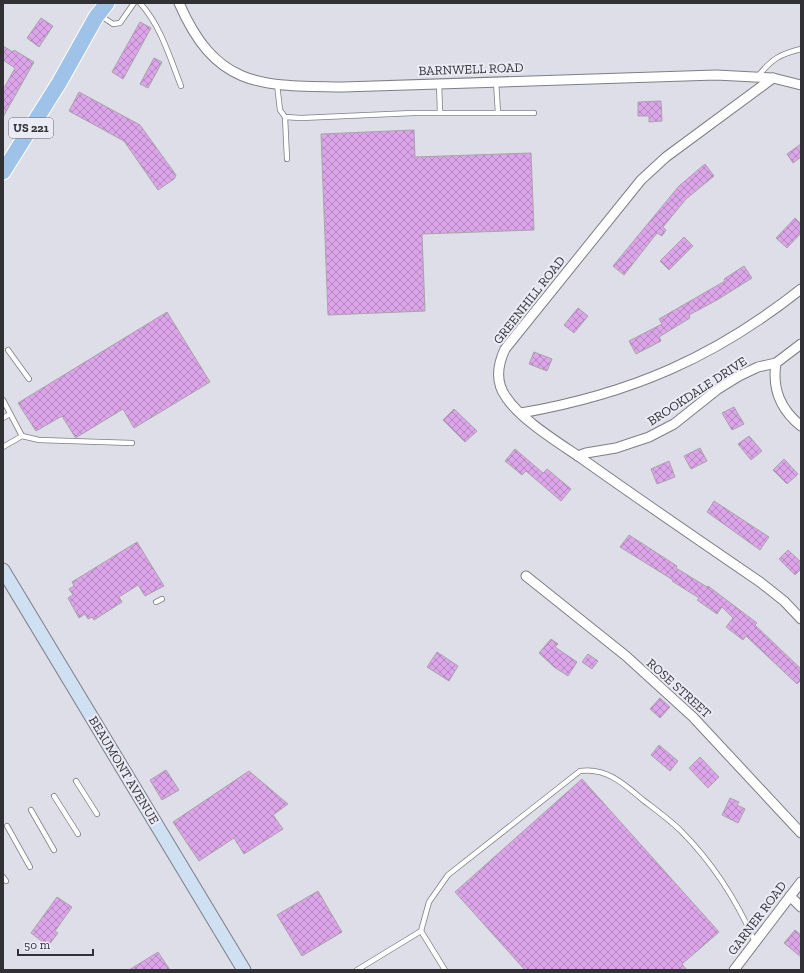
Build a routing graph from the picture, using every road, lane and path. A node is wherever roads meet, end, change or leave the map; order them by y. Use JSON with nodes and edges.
{"nodes":[{"id":1,"x":134,"y":3,"type":"edge"},
{"id":2,"x":140,"y":3,"type":"edge"},
{"id":3,"x":179,"y":3,"type":"edge"},
{"id":4,"x":103,"y":9,"type":"edge"},
{"id":5,"x":801,"y":49,"type":"edge"},
{"id":6,"x":758,"y":76,"type":"junction"},
{"id":7,"x":773,"y":78,"type":"junction"},
{"id":8,"x":496,"y":81,"type":"junction"},
{"id":9,"x":439,"y":82,"type":"junction"},
{"id":10,"x":277,"y":84,"type":"junction"},
{"id":11,"x":801,"y":85,"type":"edge"},
{"id":12,"x":181,"y":86,"type":"dead end"},
{"id":13,"x":440,"y":113,"type":"junction"},
{"id":14,"x":498,"y":113,"type":"junction"},
{"id":15,"x":534,"y":113,"type":"dead end"},
{"id":16,"x":285,"y":117,"type":"junction"},
{"id":17,"x":286,"y":159,"type":"dead end"},
{"id":18,"x":3,"y":172,"type":"edge"},
{"id":19,"x":801,"y":288,"type":"edge"},
{"id":20,"x":801,"y":344,"type":"edge"},
{"id":21,"x":8,"y":350,"type":"dead end"},
{"id":22,"x":776,"y":363,"type":"junction"},
{"id":23,"x":29,"y":379,"type":"dead end"},
{"id":24,"x":3,"y":400,"type":"edge"},
{"id":25,"x":520,"y":413,"type":"junction"},
{"id":26,"x":10,"y":414,"type":"junction"},
{"id":27,"x":3,"y":418,"type":"edge"},
{"id":28,"x":801,"y":426,"type":"edge"},
{"id":29,"x":22,"y":436,"type":"junction"},
{"id":30,"x":132,"y":443,"type":"dead end"},
{"id":31,"x":3,"y":447,"type":"edge"},
{"id":32,"x":578,"y":456,"type":"junction"},
{"id":33,"x":3,"y":570,"type":"edge"},
{"id":34,"x":526,"y":576,"type":"dead end"},
{"id":35,"x":162,"y":598,"type":"dead end"},
{"id":36,"x":156,"y":602,"type":"dead end"},
{"id":37,"x":801,"y":619,"type":"edge"},
{"id":38,"x":76,"y":782,"type":"dead end"},
{"id":39,"x":54,"y":796,"type":"dead end"},
{"id":40,"x":32,"y":810,"type":"dead end"},
{"id":41,"x":97,"y":814,"type":"dead end"},
{"id":42,"x":7,"y":826,"type":"dead end"},
{"id":43,"x":801,"y":833,"type":"edge"},
{"id":44,"x":78,"y":834,"type":"dead end"},
{"id":45,"x":54,"y":850,"type":"dead end"},
{"id":46,"x":30,"y":866,"type":"dead end"},
{"id":47,"x":3,"y":877,"type":"edge"},
{"id":48,"x":6,"y":882,"type":"dead end"},
{"id":49,"x":801,"y":882,"type":"edge"},
{"id":50,"x":790,"y":896,"type":"junction"},
{"id":51,"x":801,"y":907,"type":"edge"},
{"id":52,"x":421,"y":931,"type":"junction"},
{"id":53,"x":756,"y":942,"type":"junction"},
{"id":54,"x":244,"y":970,"type":"edge"},
{"id":55,"x":357,"y":970,"type":"edge"},
{"id":56,"x":445,"y":970,"type":"edge"},
{"id":57,"x":734,"y":970,"type":"edge"}],
"edges":[{"from":1,"to":4,"type":"lane"},
{"from":2,"to":12,"type":"lane"},
{"from":3,"to":10,"type":"street","name":"BARNWELL ROAD"},
{"from":4,"to":18,"type":"main road","number":"US 221"},
{"from":5,"to":6,"type":"lane"},
{"from":6,"to":7,"type":"street","name":"BARNWELL ROAD"},
{"from":6,"to":8,"type":"street","name":"BARNWELL ROAD"},
{"from":7,"to":11,"type":"street","name":"BARNWELL ROAD"},
{"from":7,"to":25,"type":"street","name":"GREENHILL ROAD"},
{"from":8,"to":9,"type":"street","name":"BARNWELL ROAD"},
{"from":8,"to":14,"type":"lane"},
{"from":9,"to":10,"type":"street","name":"BARNWELL ROAD"},
{"from":9,"to":13,"type":"lane"},
{"from":10,"to":16,"type":"lane"},
{"from":13,"to":14,"type":"lane"},
{"from":13,"to":16,"type":"lane"},
{"from":14,"to":15,"type":"lane"},
{"from":16,"to":17,"type":"lane"},
{"from":19,"to":25,"type":"street"},
{"from":20,"to":22,"type":"street","name":"BROOKDALE DRIVE"},
{"from":21,"to":23,"type":"lane"},
{"from":22,"to":28,"type":"street"},
{"from":22,"to":32,"type":"street","name":"BROOKDALE DRIVE"},
{"from":24,"to":26,"type":"lane"},
{"from":25,"to":32,"type":"street","name":"GREENHILL ROAD"},
{"from":26,"to":27,"type":"lane"},
{"from":26,"to":29,"type":"lane"},
{"from":29,"to":30,"type":"lane"},
{"from":29,"to":31,"type":"lane"},
{"from":32,"to":37,"type":"street","name":"GREENHILL ROAD"},
{"from":33,"to":54,"type":"street","name":"BEAUMONT AVENUE"},
{"from":34,"to":43,"type":"street","name":"ROSE STREET"},
{"from":35,"to":36,"type":"lane"},
{"from":38,"to":41,"type":"lane"},
{"from":39,"to":44,"type":"lane"},
{"from":40,"to":45,"type":"lane"},
{"from":42,"to":46,"type":"lane"},
{"from":47,"to":48,"type":"lane"},
{"from":49,"to":50,"type":"street","name":"GARNER ROAD"},
{"from":50,"to":51,"type":"street"},
{"from":50,"to":53,"type":"street","name":"GARNER ROAD"},
{"from":52,"to":53,"type":"lane"},
{"from":52,"to":55,"type":"lane"},
{"from":52,"to":56,"type":"lane"},
{"from":53,"to":57,"type":"street","name":"GARNER ROAD"}]}
